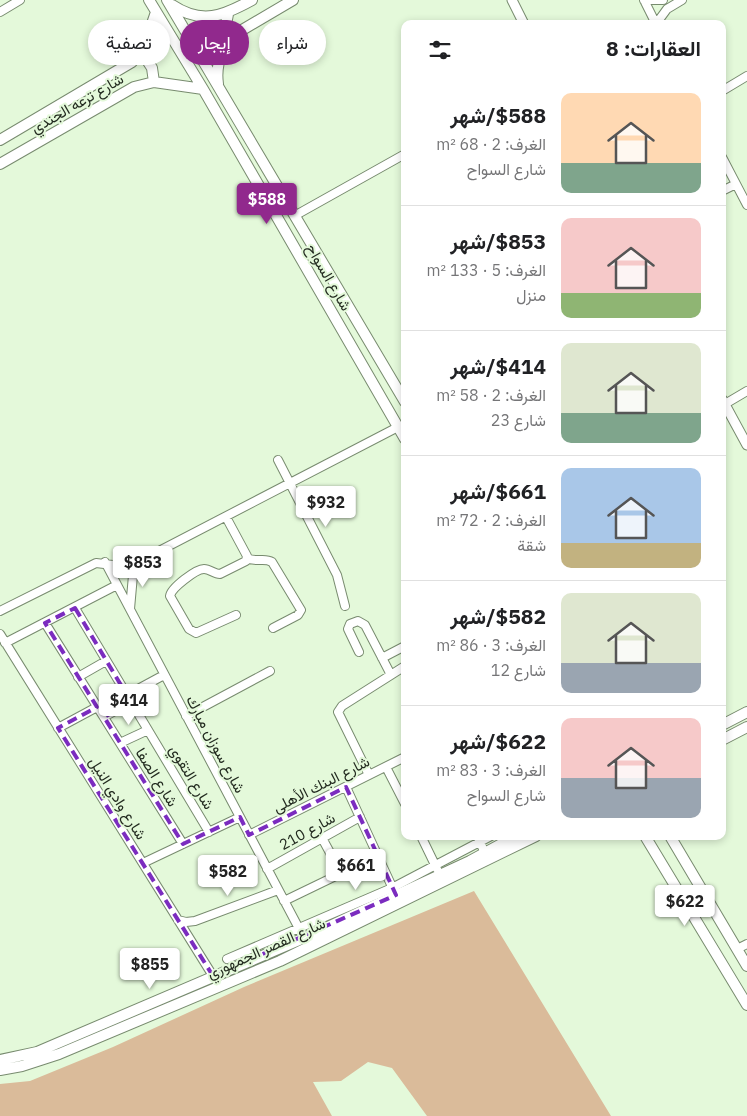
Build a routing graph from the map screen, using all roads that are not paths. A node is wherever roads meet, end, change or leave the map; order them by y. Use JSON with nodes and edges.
{"nodes":[{"id":1,"x":20,"y":0,"type":"edge"},
{"id":2,"x":149,"y":0,"type":"edge"},
{"id":3,"x":252,"y":0,"type":"edge"},
{"id":4,"x":293,"y":0,"type":"edge"},
{"id":5,"x":512,"y":0,"type":"edge"},
{"id":6,"x":644,"y":0,"type":"edge"},
{"id":7,"x":663,"y":0,"type":"edge"},
{"id":8,"x":682,"y":0,"type":"edge"},
{"id":9,"x":169,"y":2,"type":"edge"},
{"id":10,"x":0,"y":12,"type":"edge"},
{"id":11,"x":156,"y":12,"type":"junction"},
{"id":12,"x":228,"y":14,"type":"junction"},
{"id":13,"x":153,"y":20,"type":"edge"},
{"id":14,"x":227,"y":20,"type":"edge"},
{"id":15,"x":522,"y":20,"type":"edge"},
{"id":16,"x":654,"y":20,"type":"edge"},
{"id":17,"x":659,"y":20,"type":"edge"},
{"id":18,"x":249,"y":25,"type":"edge"},
{"id":19,"x":127,"y":65,"type":"edge"},
{"id":20,"x":150,"y":65,"type":"edge"},
{"id":21,"x":218,"y":65,"type":"edge"},
{"id":22,"x":747,"y":76,"type":"edge"},
{"id":23,"x":154,"y":82,"type":"junction"},
{"id":24,"x":219,"y":87,"type":"junction"},
{"id":25,"x":726,"y":88,"type":"edge"},
{"id":26,"x":203,"y":89,"type":"junction"},
{"id":27,"x":0,"y":140,"type":"edge"},
{"id":28,"x":401,"y":156,"type":"edge"},
{"id":29,"x":0,"y":164,"type":"edge"},
{"id":30,"x":726,"y":165,"type":"edge"},
{"id":31,"x":277,"y":184,"type":"junction"},
{"id":32,"x":736,"y":184,"type":"junction"},
{"id":33,"x":726,"y":189,"type":"edge"},
{"id":34,"x":267,"y":200,"type":"junction"},
{"id":35,"x":747,"y":205,"type":"edge"},
{"id":36,"x":296,"y":214,"type":"junction"},
{"id":37,"x":289,"y":237,"type":"junction"},
{"id":38,"x":747,"y":392,"type":"edge"},
{"id":39,"x":401,"y":395,"type":"edge"},
{"id":40,"x":726,"y":400,"type":"edge"},
{"id":41,"x":726,"y":405,"type":"edge"},
{"id":42,"x":398,"y":427,"type":"junction"},
{"id":43,"x":401,"y":432,"type":"edge"},
{"id":44,"x":747,"y":445,"type":"edge"},
{"id":45,"x":278,"y":460,"type":"dead end"},
{"id":46,"x":290,"y":484,"type":"junction"},
{"id":47,"x":226,"y":517,"type":"junction"},
{"id":48,"x":247,"y":558,"type":"junction"},
{"id":49,"x":105,"y":562,"type":"junction"},
{"id":50,"x":134,"y":564,"type":"junction"},
{"id":51,"x":117,"y":585,"type":"junction"},
{"id":52,"x":345,"y":606,"type":"dead end"},
{"id":53,"x":74,"y":608,"type":"junction"},
{"id":54,"x":130,"y":609,"type":"junction"},
{"id":55,"x":0,"y":611,"type":"edge"},
{"id":56,"x":236,"y":615,"type":"dead end"},
{"id":57,"x":45,"y":623,"type":"junction"},
{"id":58,"x":273,"y":628,"type":"dead end"},
{"id":59,"x":0,"y":634,"type":"edge"},
{"id":60,"x":5,"y":643,"type":"junction"},
{"id":61,"x":401,"y":648,"type":"edge"},
{"id":62,"x":359,"y":652,"type":"dead end"},
{"id":63,"x":382,"y":658,"type":"junction"},
{"id":64,"x":106,"y":661,"type":"junction"},
{"id":65,"x":401,"y":669,"type":"edge"},
{"id":66,"x":270,"y":671,"type":"dead end"},
{"id":67,"x":164,"y":675,"type":"junction"},
{"id":68,"x":391,"y":675,"type":"junction"},
{"id":69,"x":78,"y":677,"type":"junction"},
{"id":70,"x":129,"y":699,"type":"junction"},
{"id":71,"x":97,"y":707,"type":"junction"},
{"id":72,"x":747,"y":712,"type":"edge"},
{"id":73,"x":186,"y":716,"type":"junction"},
{"id":74,"x":104,"y":717,"type":"junction"},
{"id":75,"x":726,"y":723,"type":"edge"},
{"id":76,"x":747,"y":727,"type":"edge"},
{"id":77,"x":58,"y":728,"type":"junction"},
{"id":78,"x":148,"y":730,"type":"junction"},
{"id":79,"x":726,"y":738,"type":"edge"},
{"id":80,"x":120,"y":743,"type":"junction"},
{"id":81,"x":401,"y":759,"type":"edge"},
{"id":82,"x":386,"y":767,"type":"junction"},
{"id":83,"x":368,"y":775,"type":"junction"},
{"id":84,"x":346,"y":787,"type":"junction"},
{"id":85,"x":401,"y":796,"type":"edge"},
{"id":86,"x":240,"y":817,"type":"junction"},
{"id":87,"x":360,"y":817,"type":"junction"},
{"id":88,"x":209,"y":832,"type":"junction"},
{"id":89,"x":249,"y":835,"type":"junction"},
{"id":90,"x":322,"y":838,"type":"junction"},
{"id":91,"x":423,"y":840,"type":"edge"},
{"id":92,"x":476,"y":840,"type":"edge"},
{"id":93,"x":478,"y":840,"type":"edge"},
{"id":94,"x":509,"y":840,"type":"edge"},
{"id":95,"x":528,"y":840,"type":"edge"},
{"id":96,"x":647,"y":840,"type":"edge"},
{"id":97,"x":672,"y":840,"type":"edge"},
{"id":98,"x":183,"y":844,"type":"junction"},
{"id":99,"x":485,"y":853,"type":"junction"},
{"id":100,"x":377,"y":856,"type":"junction"},
{"id":101,"x":143,"y":863,"type":"junction"},
{"id":102,"x":435,"y":865,"type":"junction"},
{"id":103,"x":267,"y":869,"type":"junction"},
{"id":104,"x":341,"y":874,"type":"junction"},
{"id":105,"x":440,"y":875,"type":"junction"},
{"id":106,"x":278,"y":890,"type":"junction"},
{"id":107,"x":394,"y":892,"type":"junction"},
{"id":108,"x":284,"y":901,"type":"junction"},
{"id":109,"x":178,"y":920,"type":"junction"},
{"id":110,"x":301,"y":933,"type":"junction"},
{"id":111,"x":747,"y":944,"type":"edge"},
{"id":112,"x":737,"y":949,"type":"junction"},
{"id":113,"x":227,"y":959,"type":"dead end"},
{"id":114,"x":747,"y":966,"type":"edge"},
{"id":115,"x":213,"y":976,"type":"junction"},
{"id":116,"x":747,"y":1005,"type":"edge"},
{"id":117,"x":0,"y":1060,"type":"edge"},
{"id":118,"x":0,"y":1070,"type":"edge"}],
"edges":[{"from":1,"to":10,"type":"street"},
{"from":2,"to":11,"type":"main road","name":"شارع السواح"},
{"from":3,"to":12,"type":"main road"},
{"from":4,"to":18,"type":"main road"},
{"from":5,"to":15,"type":"street"},
{"from":6,"to":7,"type":"street"},
{"from":6,"to":16,"type":"street"},
{"from":8,"to":17,"type":"street"},
{"from":9,"to":12,"type":"main road"},
{"from":9,"to":24,"type":"main road","name":"شارع السواح"},
{"from":11,"to":13,"type":"main road","name":"شارع ترعه الجندي"},
{"from":11,"to":26,"type":"main road","name":"شارع السواح"},
{"from":12,"to":14,"type":"main road"},
{"from":19,"to":27,"type":"main road","name":"شارع ترعه الجندي"},
{"from":20,"to":23,"type":"main road"},
{"from":21,"to":24,"type":"main road"},
{"from":22,"to":25,"type":"street"},
{"from":23,"to":26,"type":"main road","name":"شارع ترعه الجندي"},
{"from":23,"to":29,"type":"main road","name":"شارع ترعه الجندي"},
{"from":24,"to":31,"type":"main road","name":"شارع السواح"},
{"from":26,"to":34,"type":"main road","name":"شارع السواح"},
{"from":28,"to":36,"type":"street"},
{"from":30,"to":32,"type":"street"},
{"from":31,"to":34,"type":"main road"},
{"from":31,"to":36,"type":"main road","name":"شارع السواح"},
{"from":32,"to":33,"type":"street"},
{"from":32,"to":35,"type":"street"},
{"from":34,"to":37,"type":"main road","name":"شارع السواح"},
{"from":36,"to":37,"type":"main road"},
{"from":36,"to":39,"type":"main road","name":"شارع السواح"},
{"from":37,"to":42,"type":"main road","name":"شارع السواح"},
{"from":38,"to":40,"type":"street"},
{"from":41,"to":44,"type":"street"},
{"from":42,"to":43,"type":"main road","name":"شارع السواح"},
{"from":42,"to":46,"type":"street"},
{"from":45,"to":46,"type":"street"},
{"from":46,"to":47,"type":"street"},
{"from":46,"to":52,"type":"street"},
{"from":47,"to":48,"type":"street"},
{"from":47,"to":50,"type":"street"},
{"from":48,"to":56,"type":"street"},
{"from":48,"to":58,"type":"street"},
{"from":49,"to":50,"type":"street"},
{"from":49,"to":51,"type":"street","name":"شارع سوزان مبارك"},
{"from":49,"to":55,"type":"street"},
{"from":50,"to":54,"type":"street"},
{"from":51,"to":53,"type":"street"},
{"from":51,"to":54,"type":"street","name":"شارع سوزان مبارك"},
{"from":53,"to":57,"type":"street"},
{"from":53,"to":64,"type":"street","name":"شارع التقوي"},
{"from":54,"to":67,"type":"street","name":"شارع سوزان مبارك"},
{"from":57,"to":60,"type":"street"},
{"from":57,"to":69,"type":"street","name":"شارع الصفا"},
{"from":59,"to":60,"type":"street","name":"شارع وادي النيل"},
{"from":60,"to":77,"type":"street","name":"شارع وادي النيل"},
{"from":61,"to":63,"type":"street"},
{"from":62,"to":63,"type":"street"},
{"from":63,"to":68,"type":"street"},
{"from":64,"to":69,"type":"street"},
{"from":64,"to":70,"type":"street","name":"شارع التقوي"},
{"from":65,"to":68,"type":"street"},
{"from":66,"to":73,"type":"street"},
{"from":67,"to":70,"type":"street"},
{"from":67,"to":73,"type":"street","name":"شارع سوزان مبارك"},
{"from":68,"to":83,"type":"street"},
{"from":69,"to":71,"type":"street","name":"شارع الصفا"},
{"from":70,"to":74,"type":"street"},
{"from":70,"to":78,"type":"street","name":"شارع التقوي"},
{"from":71,"to":74,"type":"street","name":"شارع الصفا"},
{"from":71,"to":77,"type":"street"},
{"from":72,"to":75,"type":"main road"},
{"from":73,"to":86,"type":"street","name":"شارع سوزان مبارك"},
{"from":74,"to":80,"type":"street","name":"شارع الصفا"},
{"from":76,"to":79,"type":"main road"},
{"from":77,"to":101,"type":"street","name":"شارع وادي النيل"},
{"from":78,"to":80,"type":"street"},
{"from":78,"to":88,"type":"street","name":"شارع التقوي"},
{"from":80,"to":98,"type":"street","name":"شارع الصفا"},
{"from":81,"to":82,"type":"street","name":"شارع البنك الأهلى"},
{"from":82,"to":83,"type":"street","name":"شارع البنك الأهلى"},
{"from":82,"to":85,"type":"street"},
{"from":83,"to":84,"type":"street","name":"شارع البنك الأهلى"},
{"from":84,"to":87,"type":"street"},
{"from":84,"to":89,"type":"street","name":"شارع البنك الأهلى"},
{"from":86,"to":88,"type":"street"},
{"from":86,"to":89,"type":"street","name":"شارع سوزان مبارك"},
{"from":87,"to":90,"type":"street","name":"شارع 210"},
{"from":87,"to":100,"type":"street"},
{"from":88,"to":98,"type":"street"},
{"from":89,"to":103,"type":"street","name":"شارع سوزان مبارك"},
{"from":90,"to":103,"type":"street","name":"شارع 210"},
{"from":90,"to":104,"type":"street"},
{"from":91,"to":102,"type":"street"},
{"from":92,"to":102,"type":"street"},
{"from":93,"to":99,"type":"street"},
{"from":94,"to":99,"type":"main road","name":"شارع القصر الجمهوري"},
{"from":95,"to":118,"type":"main road","name":"شارع القصر الجمهوري"},
{"from":96,"to":116,"type":"main road"},
{"from":97,"to":112,"type":"main road"},
{"from":98,"to":101,"type":"street"},
{"from":99,"to":105,"type":"main road","name":"شارع القصر الجمهوري"},
{"from":100,"to":104,"type":"street"},
{"from":100,"to":107,"type":"street"},
{"from":101,"to":109,"type":"street","name":"شارع وادي النيل"},
{"from":102,"to":105,"type":"street"},
{"from":102,"to":107,"type":"street"},
{"from":103,"to":106,"type":"street","name":"شارع سوزان مبارك"},
{"from":104,"to":108,"type":"street"},
{"from":105,"to":107,"type":"main road","name":"شارع القصر الجمهوري"},
{"from":106,"to":108,"type":"street","name":"شارع سوزان مبارك"},
{"from":106,"to":109,"type":"street"},
{"from":107,"to":110,"type":"main road","name":"شارع القصر الجمهوري"},
{"from":108,"to":110,"type":"street","name":"شارع سوزان مبارك"},
{"from":109,"to":115,"type":"street","name":"شارع وادي النيل"},
{"from":110,"to":113,"type":"street"},
{"from":110,"to":115,"type":"main road","name":"شارع القصر الجمهوري"},
{"from":111,"to":112,"type":"street"},
{"from":112,"to":114,"type":"main road"},
{"from":115,"to":117,"type":"main road","name":"شارع القصر الجمهوري"}]}
